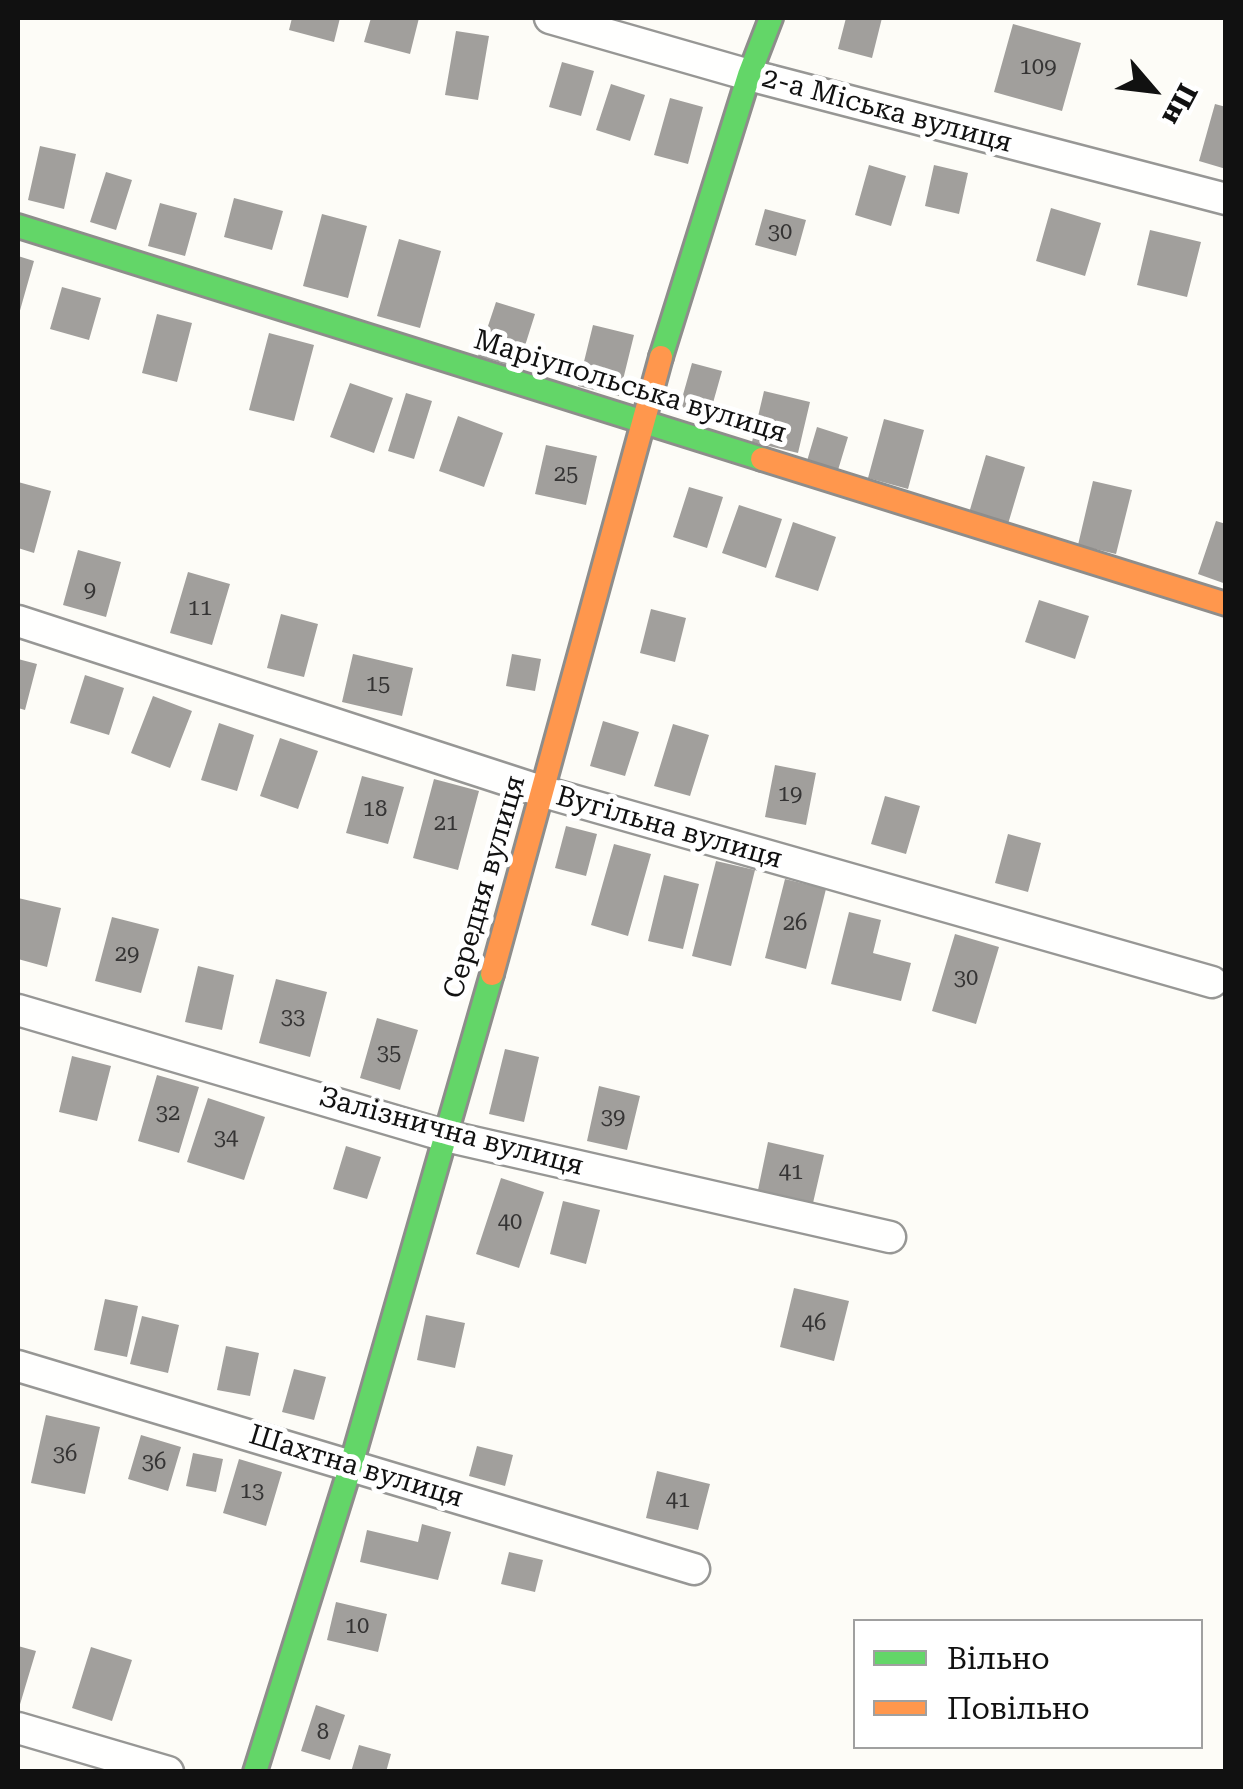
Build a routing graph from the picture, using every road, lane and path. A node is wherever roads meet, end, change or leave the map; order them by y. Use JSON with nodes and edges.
{"nodes":[{"id":1,"x":550,"y":18,"type":"edge"},
{"id":2,"x":771,"y":18,"type":"edge"},
{"id":3,"x":749,"y":75,"type":"junction"},
{"id":4,"x":1226,"y":199,"type":"edge"},
{"id":5,"x":18,"y":226,"type":"edge"},
{"id":6,"x":641,"y":422,"type":"junction"},
{"id":7,"x":1226,"y":604,"type":"edge"},
{"id":8,"x":18,"y":621,"type":"edge"},
{"id":9,"x":544,"y":792,"type":"junction"},
{"id":10,"x":1212,"y":982,"type":"dead end"},
{"id":11,"x":18,"y":1010,"type":"edge"},
{"id":12,"x":446,"y":1136,"type":"junction"},
{"id":13,"x":890,"y":1238,"type":"dead end"},
{"id":14,"x":18,"y":1366,"type":"edge"},
{"id":15,"x":351,"y":1465,"type":"junction"},
{"id":16,"x":694,"y":1569,"type":"dead end"},
{"id":17,"x":18,"y":1728,"type":"edge"},
{"id":18,"x":168,"y":1772,"type":"edge"},
{"id":19,"x":254,"y":1772,"type":"edge"}],
"edges":[{"from":1,"to":3,"type":"street","name":"2-а Міська вулиця"},
{"from":2,"to":3,"type":"street","name":"Середня вулиця"},
{"from":3,"to":4,"type":"street","name":"2-а Міська вулиця"},
{"from":3,"to":6,"type":"street","name":"Середня вулиця"},
{"from":5,"to":6,"type":"street","name":"Маріупольська вулиця"},
{"from":6,"to":7,"type":"street","name":"Маріупольська вулиця"},
{"from":6,"to":9,"type":"street","name":"Середня вулиця"},
{"from":8,"to":9,"type":"street","name":"Вугільна вулиця"},
{"from":9,"to":10,"type":"street","name":"Вугільна вулиця"},
{"from":9,"to":12,"type":"street","name":"Середня вулиця"},
{"from":11,"to":12,"type":"street","name":"Залізнична вулиця"},
{"from":12,"to":13,"type":"street","name":"Залізнична вулиця"},
{"from":12,"to":15,"type":"street","name":"Середня вулиця"},
{"from":14,"to":15,"type":"street","name":"Шахтна вулиця"},
{"from":15,"to":16,"type":"street","name":"Шахтна вулиця"},
{"from":15,"to":19,"type":"street","name":"Середня вулиця"},
{"from":17,"to":18,"type":"street"}]}
